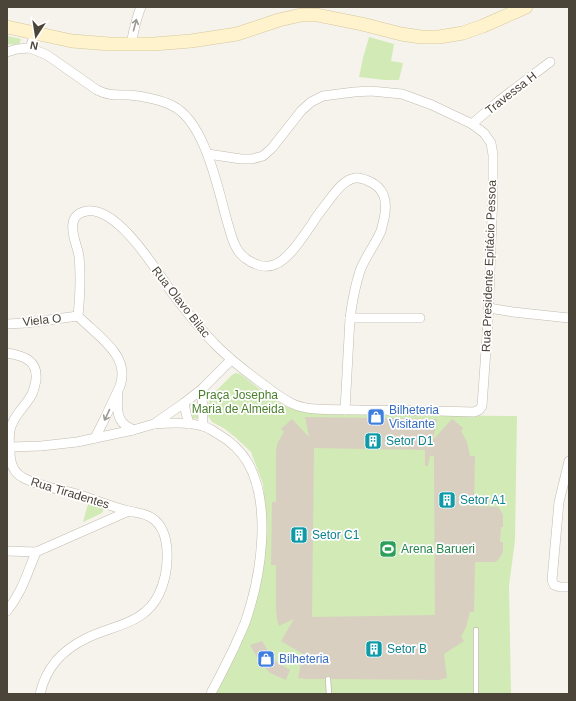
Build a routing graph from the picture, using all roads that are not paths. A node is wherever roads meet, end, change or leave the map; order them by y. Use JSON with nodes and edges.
{"nodes":[{"id":1,"x":141,"y":7,"type":"edge"},
{"id":2,"x":526,"y":7,"type":"edge"},
{"id":3,"x":7,"y":27,"type":"edge"},
{"id":4,"x":35,"y":34,"type":"junction"},
{"id":5,"x":131,"y":43,"type":"junction"},
{"id":6,"x":30,"y":48,"type":"junction"},
{"id":7,"x":7,"y":52,"type":"edge"},
{"id":8,"x":550,"y":62,"type":"dead end"},
{"id":9,"x":472,"y":124,"type":"junction"},
{"id":10,"x":208,"y":154,"type":"junction"},
{"id":11,"x":489,"y":308,"type":"junction"},
{"id":12,"x":78,"y":316,"type":"junction"},
{"id":13,"x":350,"y":318,"type":"junction"},
{"id":14,"x":420,"y":318,"type":"dead end"},
{"id":15,"x":569,"y":318,"type":"edge"},
{"id":16,"x":7,"y":324,"type":"edge"},
{"id":17,"x":7,"y":353,"type":"edge"},
{"id":18,"x":231,"y":360,"type":"junction"},
{"id":19,"x":202,"y":389,"type":"junction"},
{"id":20,"x":118,"y":391,"type":"junction"},
{"id":21,"x":184,"y":403,"type":"junction"},
{"id":22,"x":345,"y":410,"type":"junction"},
{"id":23,"x":474,"y":412,"type":"joint"},
{"id":24,"x":154,"y":424,"type":"junction"},
{"id":25,"x":189,"y":424,"type":"junction"},
{"id":26,"x":203,"y":426,"type":"junction"},
{"id":27,"x":133,"y":430,"type":"junction"},
{"id":28,"x":95,"y":438,"type":"junction"},
{"id":29,"x":8,"y":446,"type":"edge"},
{"id":30,"x":569,"y":461,"type":"edge"},
{"id":31,"x":129,"y":511,"type":"junction"},
{"id":32,"x":7,"y":551,"type":"edge"},
{"id":33,"x":36,"y":552,"type":"junction"},
{"id":34,"x":569,"y":587,"type":"edge"},
{"id":35,"x":7,"y":611,"type":"edge"},
{"id":36,"x":476,"y":630,"type":"dead end"},
{"id":37,"x":328,"y":679,"type":"dead end"},
{"id":38,"x":210,"y":693,"type":"edge"},
{"id":39,"x":40,"y":694,"type":"edge"},
{"id":40,"x":329,"y":694,"type":"edge"},
{"id":41,"x":476,"y":694,"type":"edge"}],
"edges":[{"from":5,"to":1,"type":"street","one_way":true},
{"from":2,"to":5,"type":"main road"},
{"from":3,"to":4,"type":"main road"},
{"from":4,"to":5,"type":"main road"},
{"from":4,"to":6,"type":"street"},
{"from":6,"to":7,"type":"street"},
{"from":6,"to":10,"type":"street"},
{"from":8,"to":9,"type":"street","name":"Travessa H"},
{"from":9,"to":10,"type":"street","name":"Rua Presidente Epitácio Pessoa"},
{"from":9,"to":11,"type":"street","name":"Rua Presidente Epitácio Pessoa"},
{"from":10,"to":13,"type":"street"},
{"from":11,"to":15,"type":"street"},
{"from":11,"to":23,"type":"street","name":"Rua Presidente Epitácio Pessoa"},
{"from":12,"to":16,"type":"street","name":"Viela O"},
{"from":12,"to":18,"type":"street","name":"Rua Olavo Bilac"},
{"from":12,"to":20,"type":"street"},
{"from":13,"to":14,"type":"street"},
{"from":13,"to":22,"type":"street"},
{"from":17,"to":29,"type":"street","name":"Rua Tiradentes"},
{"from":18,"to":19,"type":"street"},
{"from":18,"to":22,"type":"street","name":"Rua Olavo Bilac"},
{"from":19,"to":21,"type":"street"},
{"from":19,"to":26,"type":"street"},
{"from":20,"to":27,"type":"street"},
{"from":20,"to":28,"type":"street","one_way":true},
{"from":21,"to":24,"type":"street"},
{"from":21,"to":25,"type":"street"},
{"from":22,"to":23,"type":"street","name":"Rua Olavo Bilac"},
{"from":24,"to":25,"type":"street"},
{"from":24,"to":27,"type":"street"},
{"from":25,"to":26,"type":"street"},
{"from":26,"to":38,"type":"street"},
{"from":27,"to":28,"type":"street"},
{"from":28,"to":29,"type":"street"},
{"from":29,"to":31,"type":"street","name":"Rua Tiradentes"},
{"from":30,"to":34,"type":"street"},
{"from":31,"to":33,"type":"street"},
{"from":31,"to":39,"type":"street","name":"Rua Tiradentes"},
{"from":32,"to":33,"type":"street"},
{"from":33,"to":35,"type":"street"},
{"from":36,"to":41,"type":"lane"},
{"from":37,"to":40,"type":"lane"}]}
